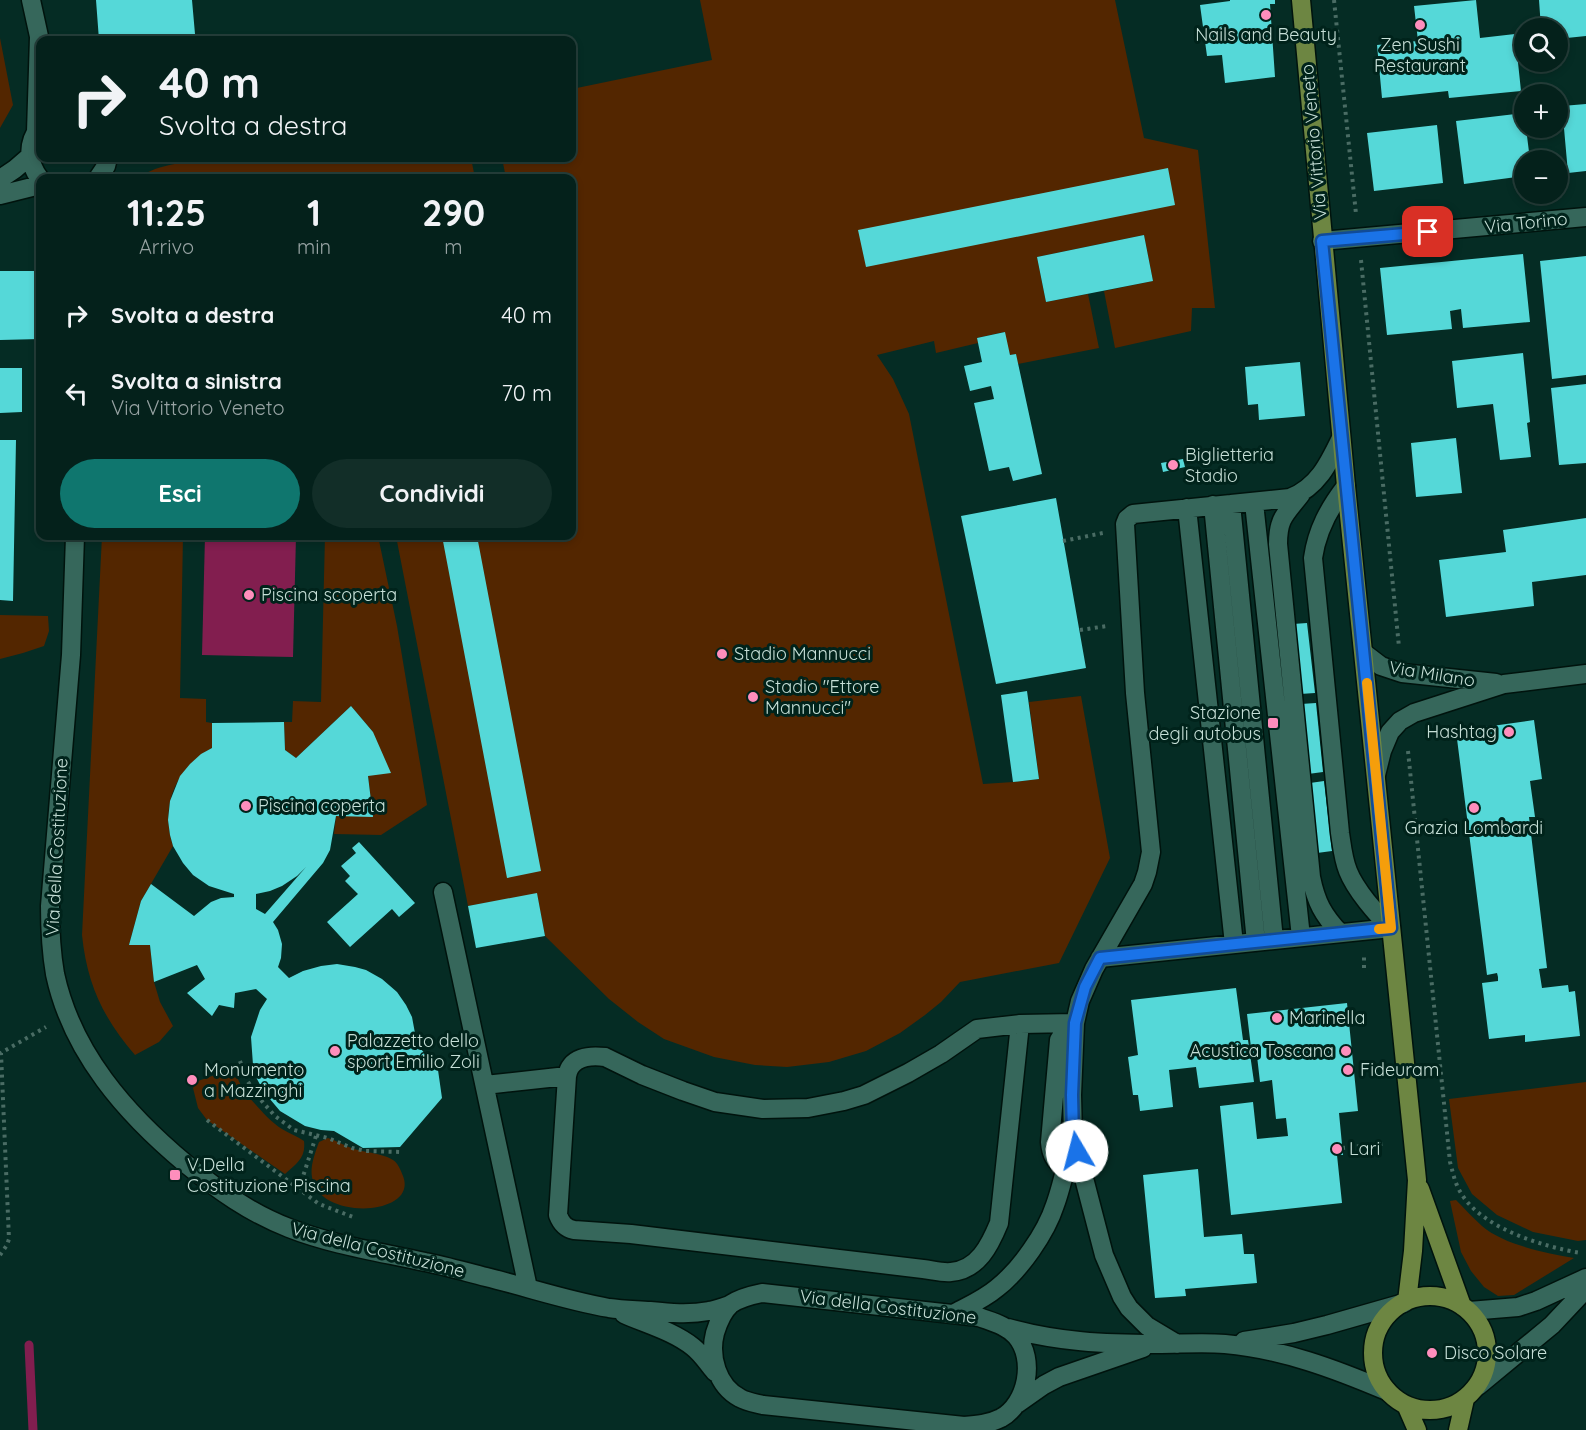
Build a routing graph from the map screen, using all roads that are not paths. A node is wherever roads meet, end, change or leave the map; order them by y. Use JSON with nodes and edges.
{"nodes":[{"id":1,"x":31,"y":0,"type":"edge"},
{"id":2,"x":1301,"y":0,"type":"edge"},
{"id":3,"x":39,"y":36,"type":"edge"},
{"id":4,"x":36,"y":134,"type":"edge"},
{"id":5,"x":30,"y":156,"type":"junction"},
{"id":6,"x":37,"y":174,"type":"edge"},
{"id":7,"x":0,"y":179,"type":"edge"},
{"id":8,"x":36,"y":186,"type":"edge"},
{"id":9,"x":0,"y":195,"type":"edge"},
{"id":10,"x":1586,"y":217,"type":"edge"},
{"id":11,"x":1322,"y":241,"type":"junction"},
{"id":12,"x":1341,"y":438,"type":"junction"},
{"id":13,"x":1346,"y":486,"type":"junction"},
{"id":14,"x":1301,"y":494,"type":"junction"},
{"id":15,"x":1254,"y":503,"type":"junction"},
{"id":16,"x":1222,"y":505,"type":"junction"},
{"id":17,"x":1187,"y":508,"type":"junction"},
{"id":18,"x":75,"y":540,"type":"edge"},
{"id":19,"x":1364,"y":653,"type":"junction"},
{"id":20,"x":1586,"y":674,"type":"edge"},
{"id":21,"x":1504,"y":684,"type":"junction"},
{"id":22,"x":1376,"y":777,"type":"junction"},
{"id":23,"x":443,"y":892,"type":"dead end"},
{"id":24,"x":1391,"y":928,"type":"junction"},
{"id":25,"x":1340,"y":933,"type":"junction"},
{"id":26,"x":1301,"y":937,"type":"junction"},
{"id":27,"x":1265,"y":941,"type":"junction"},
{"id":28,"x":1234,"y":944,"type":"junction"},
{"id":29,"x":1100,"y":958,"type":"junction"},
{"id":30,"x":1075,"y":1023,"type":"junction"},
{"id":31,"x":1020,"y":1024,"type":"junction"},
{"id":32,"x":567,"y":1076,"type":"junction"},
{"id":33,"x":485,"y":1085,"type":"junction"},
{"id":34,"x":1073,"y":1136,"type":"junction"},
{"id":35,"x":1065,"y":1168,"type":"junction"},
{"id":36,"x":1417,"y":1180,"type":"junction"},
{"id":37,"x":1586,"y":1278,"type":"edge"},
{"id":38,"x":528,"y":1288,"type":"junction"},
{"id":39,"x":1586,"y":1288,"type":"edge"},
{"id":40,"x":1406,"y":1302,"type":"junction"},
{"id":41,"x":730,"y":1305,"type":"junction"},
{"id":42,"x":611,"y":1308,"type":"junction"},
{"id":43,"x":1466,"y":1308,"type":"junction"},
{"id":44,"x":953,"y":1314,"type":"junction"},
{"id":45,"x":1007,"y":1328,"type":"junction"},
{"id":46,"x":1156,"y":1344,"type":"junction"},
{"id":47,"x":1177,"y":1344,"type":"junction"},
{"id":48,"x":1224,"y":1344,"type":"junction"},
{"id":49,"x":719,"y":1377,"type":"junction"},
{"id":50,"x":1387,"y":1391,"type":"junction"},
{"id":51,"x":1471,"y":1392,"type":"junction"},
{"id":52,"x":1017,"y":1404,"type":"junction"},
{"id":53,"x":1406,"y":1405,"type":"junction"},
{"id":54,"x":1417,"y":1430,"type":"edge"},
{"id":55,"x":1458,"y":1430,"type":"edge"}],
"edges":[{"from":1,"to":3,"type":"street"},
{"from":2,"to":11,"type":"main road","name":"Via Vittorio Veneto"},
{"from":4,"to":5,"type":"street"},
{"from":5,"to":6,"type":"street"},
{"from":5,"to":7,"type":"street"},
{"from":8,"to":9,"type":"street"},
{"from":10,"to":11,"type":"street","name":"Via Torino"},
{"from":11,"to":12,"type":"main road","name":"Via Vittorio Veneto"},
{"from":12,"to":13,"type":"main road","name":"Via Vittorio Veneto"},
{"from":12,"to":14,"type":"street"},
{"from":13,"to":19,"type":"main road","name":"Via Vittorio Veneto"},
{"from":13,"to":24,"type":"street"},
{"from":14,"to":15,"type":"street"},
{"from":14,"to":25,"type":"street"},
{"from":15,"to":16,"type":"street"},
{"from":15,"to":26,"type":"street"},
{"from":16,"to":17,"type":"street"},
{"from":16,"to":27,"type":"street"},
{"from":17,"to":28,"type":"street"},
{"from":17,"to":29,"type":"street"},
{"from":18,"to":38,"type":"street","name":"Via della Costituzione"},
{"from":19,"to":21,"type":"street","name":"Via Milano"},
{"from":19,"to":22,"type":"main road","name":"Via Vittorio Veneto"},
{"from":20,"to":21,"type":"street","name":"Via Milano"},
{"from":21,"to":22,"type":"street","name":"Via Milano"},
{"from":22,"to":24,"type":"main road","name":"Via Vittorio Veneto"},
{"from":23,"to":33,"type":"street"},
{"from":24,"to":25,"type":"street"},
{"from":24,"to":36,"type":"main road","name":"Via Vittorio Veneto"},
{"from":25,"to":26,"type":"street"},
{"from":26,"to":27,"type":"street"},
{"from":27,"to":28,"type":"street"},
{"from":28,"to":29,"type":"street"},
{"from":29,"to":30,"type":"street"},
{"from":30,"to":31,"type":"street"},
{"from":30,"to":34,"type":"street"},
{"from":30,"to":35,"type":"street"},
{"from":31,"to":32,"type":"street"},
{"from":31,"to":32,"type":"street"},
{"from":32,"to":33,"type":"street"},
{"from":33,"to":38,"type":"street"},
{"from":34,"to":35,"type":"street"},
{"from":34,"to":47,"type":"street"},
{"from":35,"to":44,"type":"street"},
{"from":36,"to":40,"type":"main road","name":"Via Vittorio Veneto"},
{"from":36,"to":43,"type":"main road","name":"Via Vittorio Veneto"},
{"from":37,"to":43,"type":"street"},
{"from":38,"to":42,"type":"street","name":"Via della Costituzione"},
{"from":39,"to":51,"type":"street"},
{"from":40,"to":43,"type":"main road"},
{"from":40,"to":48,"type":"street"},
{"from":40,"to":50,"type":"main road"},
{"from":41,"to":42,"type":"street","name":"Via della Costituzione"},
{"from":41,"to":44,"type":"street","name":"Via della Costituzione"},
{"from":41,"to":49,"type":"street"},
{"from":42,"to":49,"type":"street","name":"Via della Costituzione"},
{"from":43,"to":51,"type":"main road"},
{"from":44,"to":45,"type":"street","name":"Via della Costituzione"},
{"from":45,"to":46,"type":"street","name":"Via della Costituzione"},
{"from":45,"to":52,"type":"street"},
{"from":46,"to":47,"type":"street"},
{"from":46,"to":52,"type":"street","name":"Via della Costituzione"},
{"from":47,"to":48,"type":"street"},
{"from":48,"to":50,"type":"street"},
{"from":49,"to":52,"type":"street","name":"Via della Costituzione"},
{"from":50,"to":53,"type":"main road"},
{"from":51,"to":53,"type":"main road"},
{"from":51,"to":55,"type":"main road"},
{"from":53,"to":54,"type":"main road"}]}
